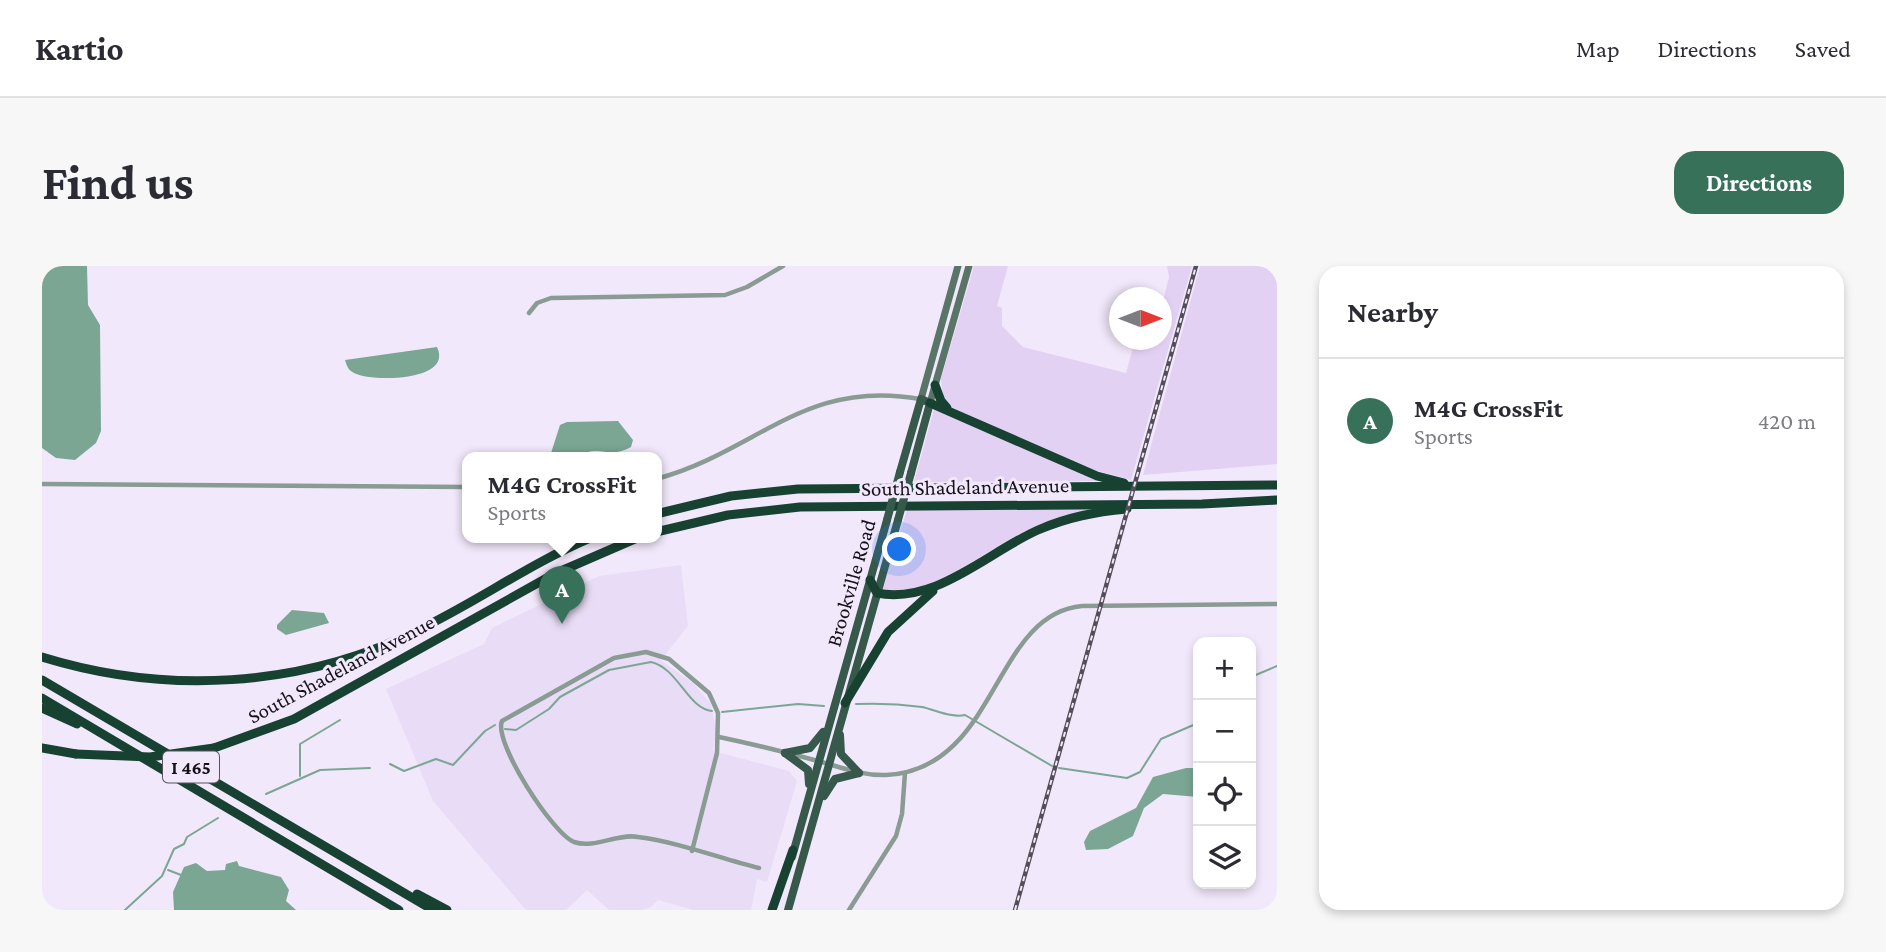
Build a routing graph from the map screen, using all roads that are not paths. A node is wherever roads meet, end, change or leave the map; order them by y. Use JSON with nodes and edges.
{"nodes":[{"id":1,"x":783,"y":266,"type":"edge"},
{"id":2,"x":958,"y":266,"type":"edge"},
{"id":3,"x":969,"y":266,"type":"edge"},
{"id":4,"x":529,"y":313,"type":"dead end"},
{"id":5,"x":935,"y":385,"type":"junction"},
{"id":6,"x":926,"y":401,"type":"junction"},
{"id":7,"x":951,"y":411,"type":"junction"},
{"id":8,"x":662,"y":477,"type":"edge"},
{"id":9,"x":42,"y":484,"type":"edge"},
{"id":10,"x":1277,"y":485,"type":"edge"},
{"id":11,"x":462,"y":487,"type":"edge"},
{"id":12,"x":1164,"y":487,"type":"junction"},
{"id":13,"x":1277,"y":500,"type":"edge"},
{"id":14,"x":1170,"y":504,"type":"junction"},
{"id":15,"x":662,"y":513,"type":"edge"},
{"id":16,"x":662,"y":531,"type":"edge"},
{"id":17,"x":581,"y":543,"type":"edge"},
{"id":18,"x":625,"y":543,"type":"edge"},
{"id":19,"x":952,"y":577,"type":"junction"},
{"id":20,"x":870,"y":580,"type":"junction"},
{"id":21,"x":877,"y":593,"type":"junction"},
{"id":22,"x":1277,"y":604,"type":"edge"},
{"id":23,"x":42,"y":657,"type":"edge"},
{"id":24,"x":42,"y":680,"type":"edge"},
{"id":25,"x":42,"y":698,"type":"edge"},
{"id":26,"x":845,"y":703,"type":"junction"},
{"id":27,"x":42,"y":708,"type":"edge"},
{"id":28,"x":830,"y":721,"type":"junction"},
{"id":29,"x":839,"y":726,"type":"junction"},
{"id":30,"x":719,"y":737,"type":"junction"},
{"id":31,"x":113,"y":741,"type":"junction"},
{"id":32,"x":42,"y":748,"type":"edge"},
{"id":33,"x":785,"y":753,"type":"junction"},
{"id":34,"x":819,"y":761,"type":"junction"},
{"id":35,"x":828,"y":764,"type":"junction"},
{"id":36,"x":859,"y":773,"type":"junction"},
{"id":37,"x":905,"y":773,"type":"junction"},
{"id":38,"x":808,"y":799,"type":"junction"},
{"id":39,"x":814,"y":814,"type":"junction"},
{"id":40,"x":793,"y":850,"type":"joint"},
{"id":41,"x":692,"y":851,"type":"junction"},
{"id":42,"x":759,"y":868,"type":"dead end"},
{"id":43,"x":385,"y":880,"type":"junction"},
{"id":44,"x":399,"y":910,"type":"edge"},
{"id":45,"x":433,"y":910,"type":"edge"},
{"id":46,"x":446,"y":910,"type":"edge"},
{"id":47,"x":775,"y":910,"type":"edge"},
{"id":48,"x":788,"y":910,"type":"edge"},
{"id":49,"x":849,"y":910,"type":"edge"}],
"edges":[{"from":1,"to":4,"type":"street"},
{"from":2,"to":6,"type":"main road","name":"Brookville Road"},
{"from":3,"to":5,"type":"main road","name":"Brookville Road"},
{"from":5,"to":6,"type":"main road","name":"Brookville Road"},
{"from":5,"to":7,"type":"highway"},
{"from":6,"to":7,"type":"highway"},
{"from":6,"to":8,"type":"street"},
{"from":6,"to":20,"type":"main road","name":"Brookville Road","bridge":true},
{"from":6,"to":21,"type":"main road","name":"Brookville Road","bridge":true},
{"from":7,"to":12,"type":"highway"},
{"from":9,"to":11,"type":"street"},
{"from":10,"to":12,"type":"highway","name":"South Shadeland Avenue"},
{"from":12,"to":15,"type":"highway","name":"South Shadeland Avenue"},
{"from":13,"to":14,"type":"highway","name":"South Shadeland Avenue"},
{"from":14,"to":16,"type":"highway","name":"South Shadeland Avenue"},
{"from":14,"to":19,"type":"highway"},
{"from":17,"to":23,"type":"highway","name":"South Shadeland Avenue"},
{"from":18,"to":32,"type":"highway","name":"South Shadeland Avenue","bridge":true},
{"from":19,"to":21,"type":"highway"},
{"from":19,"to":26,"type":"highway"},
{"from":20,"to":21,"type":"highway"},
{"from":20,"to":28,"type":"main road","name":"Brookville Road"},
{"from":21,"to":26,"type":"main road","name":"Brookville Road"},
{"from":22,"to":37,"type":"street"},
{"from":24,"to":43,"type":"highway","number":"I 465"},
{"from":25,"to":31,"type":"highway","number":"I 465"},
{"from":26,"to":29,"type":"main road","name":"Brookville Road"},
{"from":27,"to":31,"type":"highway"},
{"from":28,"to":33,"type":"main road"},
{"from":28,"to":34,"type":"main road","name":"Brookville Road"},
{"from":29,"to":35,"type":"main road","name":"Brookville Road"},
{"from":29,"to":36,"type":"main road"},
{"from":30,"to":33,"type":"street"},
{"from":30,"to":41,"type":"street"},
{"from":30,"to":41,"type":"street"},
{"from":31,"to":44,"type":"highway","number":"I 465"},
{"from":33,"to":34,"type":"street"},
{"from":33,"to":38,"type":"main road"},
{"from":34,"to":35,"type":"street"},
{"from":34,"to":38,"type":"main road","name":"Brookville Road"},
{"from":35,"to":36,"type":"street"},
{"from":35,"to":39,"type":"main road","name":"Brookville Road"},
{"from":36,"to":37,"type":"street"},
{"from":36,"to":39,"type":"main road"},
{"from":37,"to":49,"type":"street"},
{"from":38,"to":40,"type":"main road","name":"Brookville Road"},
{"from":39,"to":48,"type":"main road","name":"Brookville Road"},
{"from":40,"to":47,"type":"highway"},
{"from":41,"to":42,"type":"street"},
{"from":43,"to":45,"type":"highway"},
{"from":43,"to":46,"type":"highway"}]}
